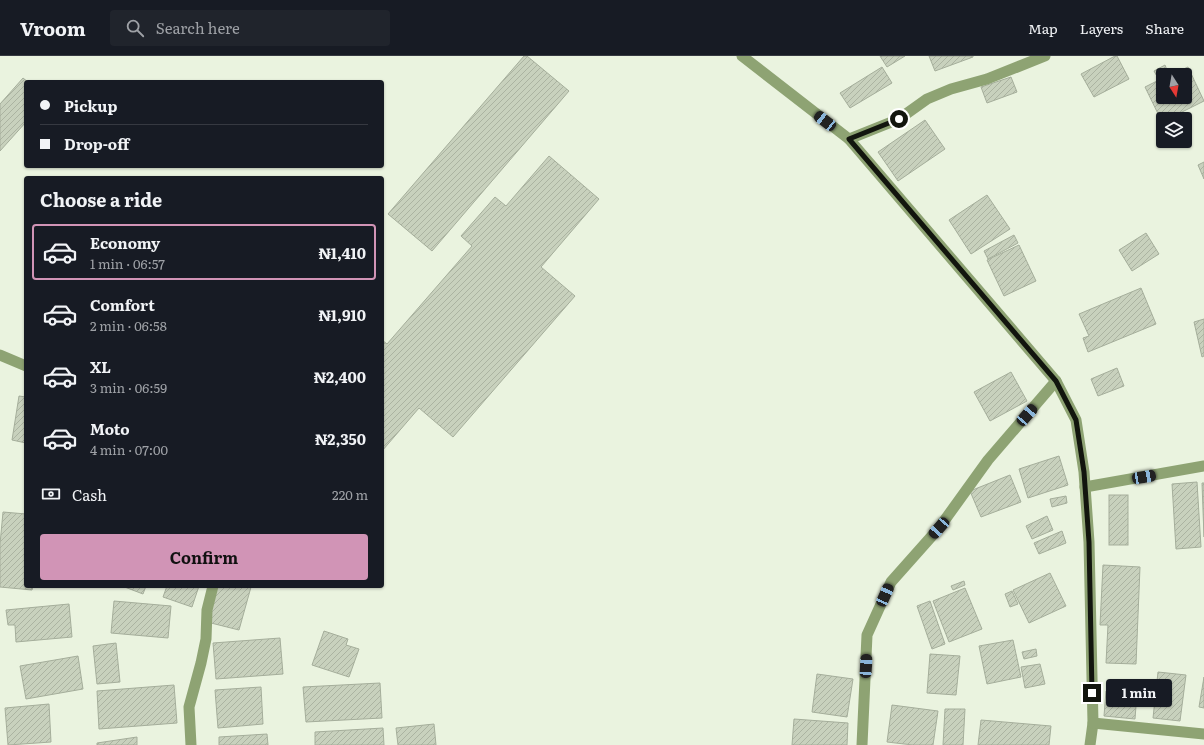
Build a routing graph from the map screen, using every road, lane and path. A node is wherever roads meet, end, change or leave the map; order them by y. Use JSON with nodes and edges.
{"nodes":[{"id":1,"x":742,"y":56,"type":"edge"},
{"id":2,"x":1045,"y":56,"type":"edge"},
{"id":3,"x":849,"y":139,"type":"junction"},
{"id":4,"x":0,"y":355,"type":"edge"},
{"id":5,"x":24,"y":365,"type":"edge"},
{"id":6,"x":1056,"y":381,"type":"junction"},
{"id":7,"x":1204,"y":466,"type":"edge"},
{"id":8,"x":1085,"y":487,"type":"junction"},
{"id":9,"x":212,"y":588,"type":"edge"},
{"id":10,"x":1093,"y":723,"type":"junction"},
{"id":11,"x":1204,"y":734,"type":"edge"},
{"id":12,"x":191,"y":745,"type":"edge"},
{"id":13,"x":862,"y":745,"type":"edge"},
{"id":14,"x":1090,"y":745,"type":"edge"}],
"edges":[{"from":1,"to":3,"type":"street"},
{"from":2,"to":3,"type":"street"},
{"from":3,"to":6,"type":"street"},
{"from":4,"to":5,"type":"street"},
{"from":6,"to":8,"type":"street"},
{"from":6,"to":13,"type":"street"},
{"from":7,"to":8,"type":"street"},
{"from":8,"to":10,"type":"street"},
{"from":9,"to":12,"type":"street"},
{"from":10,"to":11,"type":"street"},
{"from":10,"to":14,"type":"street"}]}
